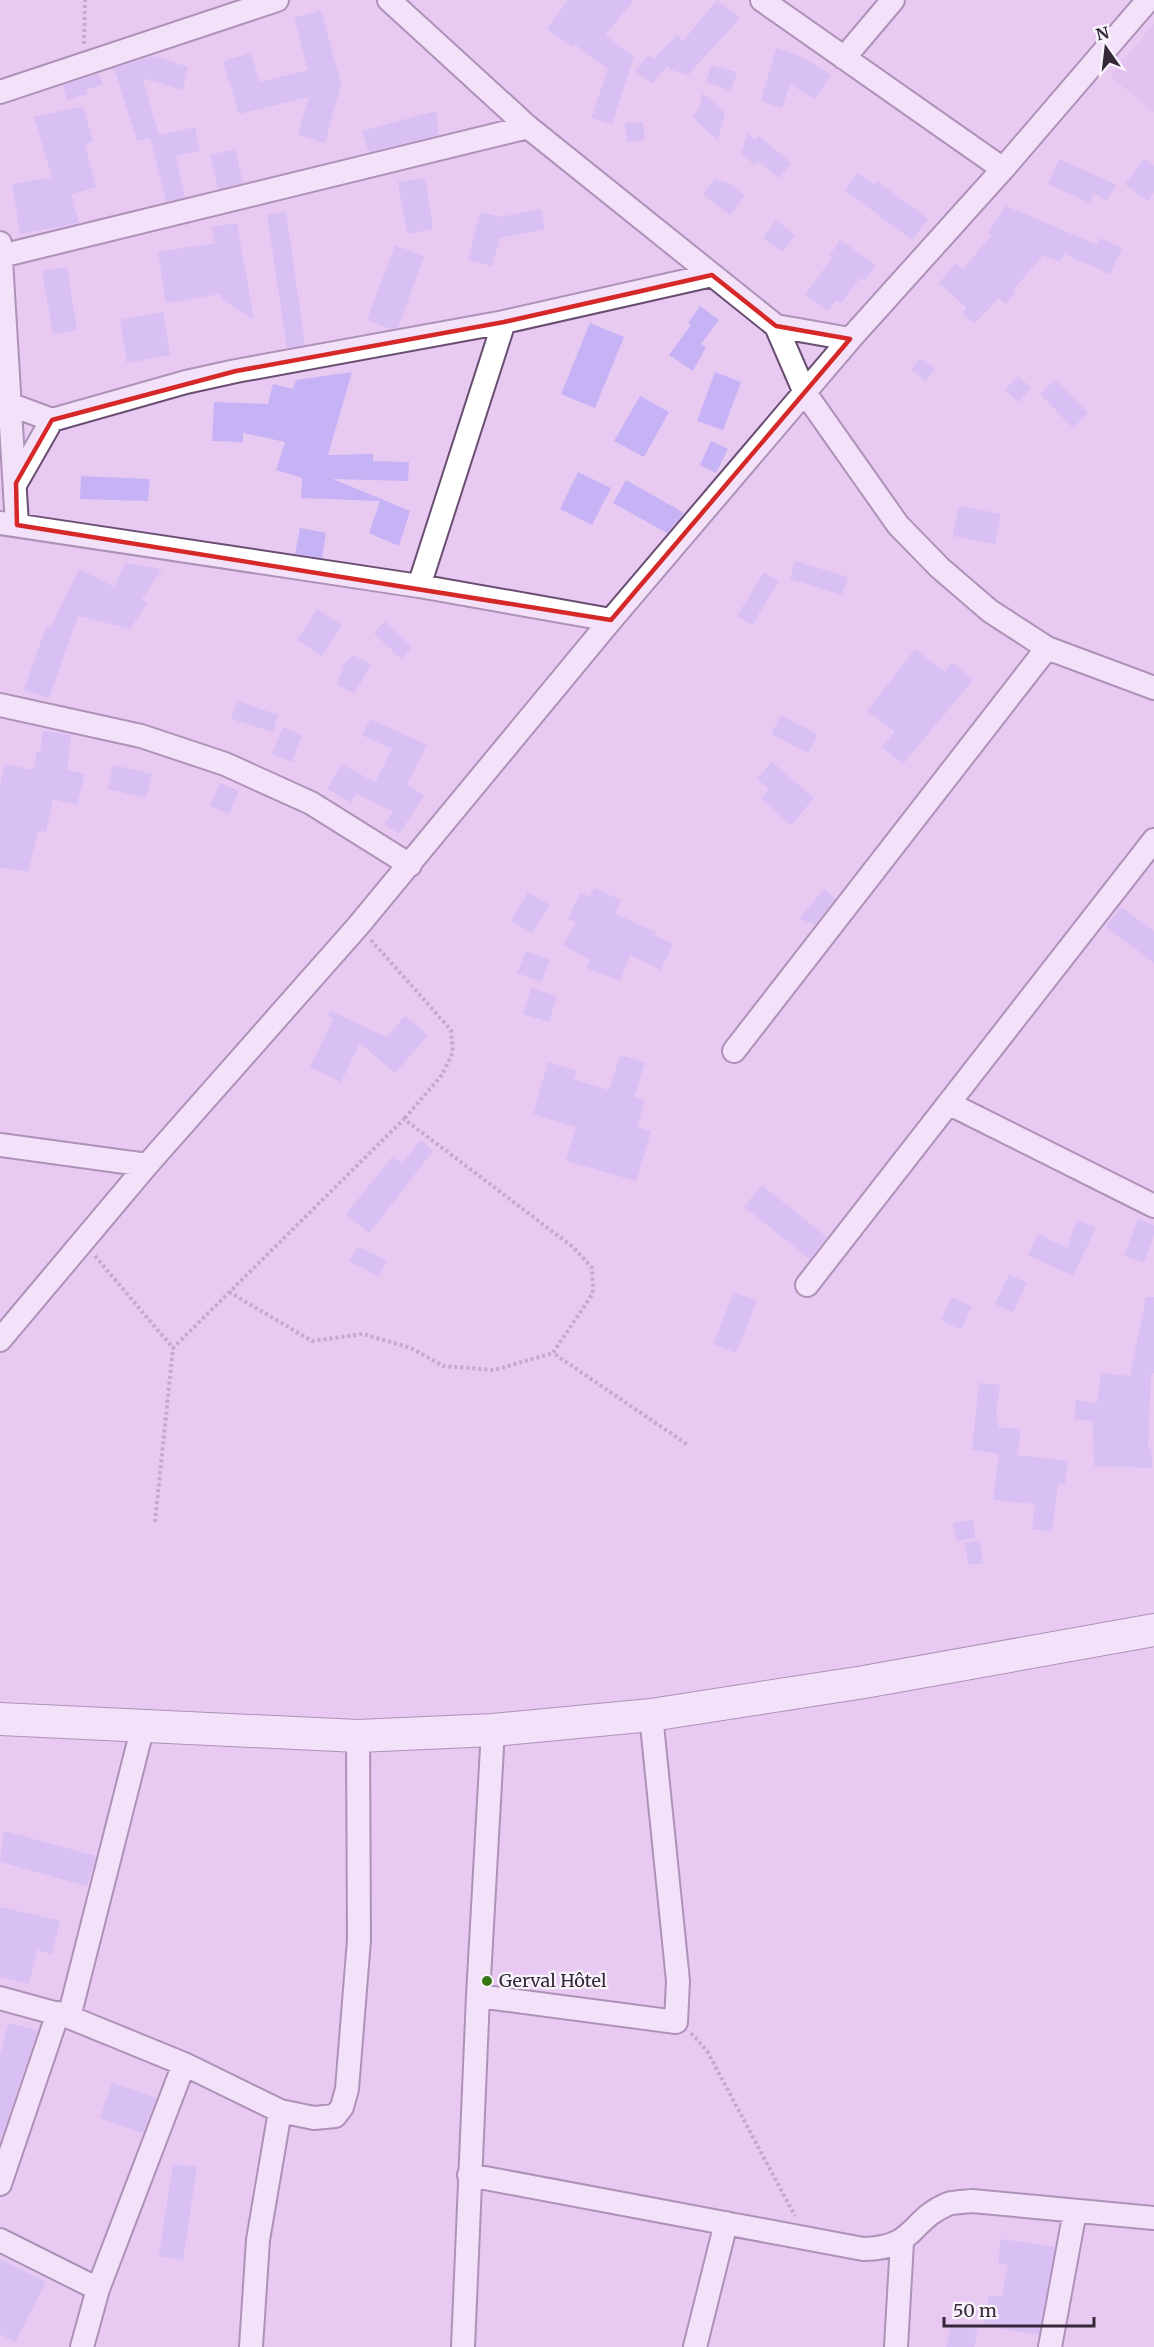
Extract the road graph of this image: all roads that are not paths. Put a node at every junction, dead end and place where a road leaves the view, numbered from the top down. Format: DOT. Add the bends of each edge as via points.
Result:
graph roads {
  1 [pos="277,0"];
  2 [pos="389,0"];
  3 [pos="762,0"];
  4 [pos="893,0"];
  5 [pos="1148,0"];
  6 [pos="844,58"];
  7 [pos="0,92"];
  8 [pos="528,127"];
  9 [pos="1004,169"];
  10 [pos="0,243"];
  11 [pos="1,256"];
  12 [pos="712,275"];
  13 [pos="504,322"];
  14 [pos="776,326"];
  15 [pos="850,339"];
  16 [pos="805,393"];
  17 [pos="9,404"];
  18 [pos="52,420"];
  19 [pos="16,483"];
  20 [pos="8,524"];
  21 [pos="419,586"];
  22 [pos="611,620"];
  23 [pos="1047,648"];
  24 [pos="1154,688"];
  25 [pos="0,705"];
  26 [pos="1154,840"];
  27 [pos="410,865"];
  28 [pos="734,1051"];
  29 [pos="950,1104"];
  30 [pos="0,1145"];
  31 [pos="147,1165"];
  32 [pos="1154,1206"];
  33 [pos="807,1285"];
  34 [pos="0,1340"];
  35 [pos="1154,1630"];
  36 [pos="651,1715"];
  37 [pos="0,1719"];
  38 [pos="143,1726"];
  39 [pos="493,1730"];
  40 [pos="358,1736"];
  41 [pos="477,1996"];
  42 [pos="0,1998"];
  43 [pos="64,2015"];
  44 [pos="184,2064"];
  45 [pos="280,2111"];
  46 [pos="469,2175"];
  47 [pos="0,2184"];
  48 [pos="1075,2211"];
  49 [pos="1154,2218"];
  50 [pos="726,2223"];
  51 [pos="0,2240"];
  52 [pos="902,2242"];
  53 [pos="98,2289"];
  54 [pos="82,2347"];
  55 [pos="251,2347"];
  56 [pos="463,2347"];
  57 [pos="695,2347"];
  58 [pos="897,2347"];
  59 [pos="1050,2347"];
  1 -- 7 [label="street"];
  2 -- 8 [label="street"];
  3 -- 6 [label="street"];
  4 -- 6 [label="street"];
  5 -- 9 [label="street"];
  6 -- 9 [label="street"];
  8 -- 11 [label="street"];
  8 -- 12 [label="street"];
  9 -- 15 [label="street"];
  10 -- 11 [label="street"];
  11 -- 17 [label="street"];
  12 -- 13 [label="street"];
  12 -- 14 [label="street"];
  13 -- 18 [label="street" via="236,371"];
  13 -- 21 [label="street"];
  14 -- 15 [label="street"];
  14 -- 16 [label="street"];
  15 -- 16 [label="street"];
  16 -- 22 [label="street"];
  16 -- 23 [label="street" via="898,525 939,568 990,611"];
  17 -- 18 [label="street"];
  17 -- 19 [label="street"];
  18 -- 19 [label="street"];
  19 -- 20 [label="street"];
  20 -- 21 [label="street"];
  21 -- 22 [label="street"];
  22 -- 27 [label="street"];
  23 -- 24 [label="street"];
  23 -- 28 [label="street"];
  25 -- 27 [label="street" via="141,736 225,764 311,803"];
  26 -- 29 [label="street"];
  27 -- 31 [label="street"];
  29 -- 32 [label="street"];
  29 -- 33 [label="street"];
  30 -- 31 [label="street"];
  31 -- 34 [label="street"];
  35 -- 36 [label="street"];
  36 -- 39 [label="street"];
  36 -- 41 [label="street" via="678,1982 676,2022"];
  37 -- 38 [label="street"];
  38 -- 40 [label="street"];
  38 -- 43 [label="street"];
  39 -- 40 [label="street"];
  39 -- 41 [label="street"];
  40 -- 45 [label="street" via="359,1940 347,2089 335,2116 314,2118"];
  41 -- 46 [label="street"];
  42 -- 43 [label="street"];
  43 -- 44 [label="street"];
  43 -- 47 [label="street"];
  44 -- 45 [label="street"];
  44 -- 53 [label="street"];
  45 -- 55 [label="street" via="258,2240"];
  46 -- 50 [label="street"];
  46 -- 56 [label="street"];
  48 -- 49 [label="street"];
  48 -- 52 [label="street" via="972,2201 949,2204"];
  48 -- 59 [label="street"];
  50 -- 52 [label="street" via="863,2249"];
  50 -- 57 [label="street"];
  51 -- 53 [label="street"];
  52 -- 58 [label="street"];
  53 -- 54 [label="street"];
}
